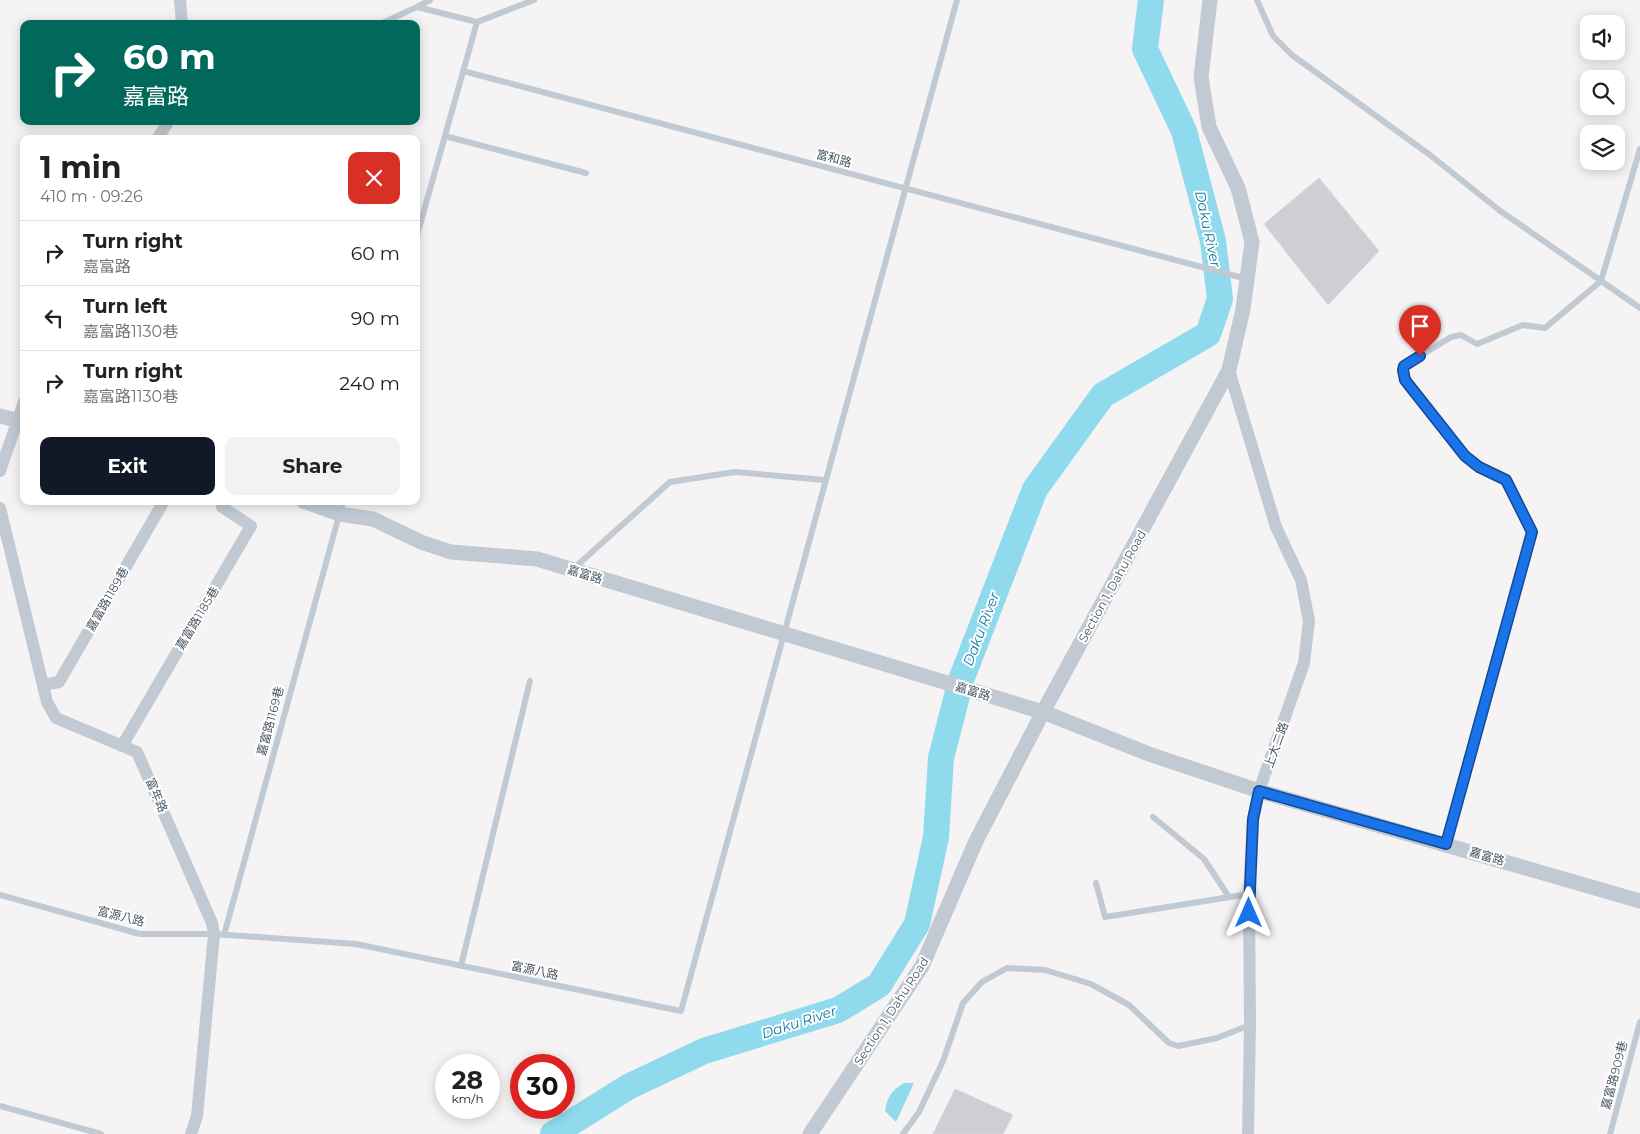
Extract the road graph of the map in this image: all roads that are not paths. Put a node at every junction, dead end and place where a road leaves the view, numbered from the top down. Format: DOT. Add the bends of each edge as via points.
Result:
graph roads {
  1 [pos="180,0"];
  2 [pos="430,0"];
  3 [pos="534,0"];
  4 [pos="957,0"];
  5 [pos="1210,0"];
  6 [pos="1257,0"];
  7 [pos="417,7"];
  8 [pos="182,20"];
  9 [pos="389,20"];
  10 [pos="477,22"];
  11 [pos="463,70"];
  12 [pos="445,136"];
  13 [pos="1640,149"];
  14 [pos="586,173"];
  15 [pos="905,189"];
  16 [pos="420,225"];
  17 [pos="1241,278"];
  18 [pos="1601,281"];
  19 [pos="1640,308"];
  20 [pos="1229,370"];
  21 [pos="0,416"];
  22 [pos="20,421"];
  23 [pos="0,471"];
  24 [pos="825,480"];
  25 [pos="162,505"];
  26 [pos="223,505"];
  27 [pos="324,505"];
  28 [pos="0,508"];
  29 [pos="341,508"];
  30 [pos="572,570"];
  31 [pos="783,634"];
  32 [pos="530,681"];
  33 [pos="43,685"];
  34 [pos="1043,712"];
  35 [pos="122,746"];
  36 [pos="1259,791"];
  37 [pos="1153,817"];
  38 [pos="1446,844"];
  39 [pos="1096,883"];
  40 [pos="1249,894"];
  41 [pos="0,895"];
  42 [pos="1229,897"];
  43 [pos="1640,901"];
  44 [pos="219,935"];
  45 [pos="461,966"];
  46 [pos="1640,1022"];
  47 [pos="1250,1026"];
  48 [pos="0,1106"];
  49 [pos="101,1134"];
  50 [pos="191,1134"];
  51 [pos="810,1134"];
  52 [pos="903,1134"];
  53 [pos="1248,1134"];
  54 [pos="1610,1134"];
  1 -- 8 [label="street"];
  2 -- 7 [label="lane"];
  3 -- 10 [label="lane"];
  4 -- 15 [label="lane"];
  5 -- 17 [label="street, Section 1, Dahu Road" via="1201,77 1209,127 1238,188 1252,242"];
  6 -- 18 [label="lane" via="1273,36 1292,55 1430,155 1499,210"];
  7 -- 9 [label="lane"];
  7 -- 10 [label="lane"];
  10 -- 11 [label="lane"];
  11 -- 12 [label="lane"];
  11 -- 15 [label="lane, 富和路"];
  12 -- 14 [label="lane"];
  12 -- 16 [label="lane"];
  13 -- 18 [label="lane"];
  15 -- 17 [label="lane, 富和路"];
  15 -- 24 [label="lane"];
  17 -- 20 [label="street, Section 1, Dahu Road" via="1243,309"];
  18 -- 19 [label="lane"];
  18 -- 38 [label="lane" via="1545,328 1523,325 1477,344 1461,335 1451,337 1404,366 1405,380 1465,456 1506,480 1532,532"];
  20 -- 34 [label="street, Section 1, Dahu Road"];
  20 -- 36 [label="street, 上大二路" via="1276,527 1301,580 1309,621 1304,663"];
  21 -- 22 [label="street"];
  22 -- 23 [label="street"];
  24 -- 30 [label="lane" via="735,472 670,482"];
  24 -- 31 [label="lane"];
  25 -- 33 [label="street, 嘉富路1189巷" via="59,682"];
  26 -- 35 [label="street, 嘉富路1185巷" via="251,526"];
  27 -- 29 [label="street, 嘉富路"];
  28 -- 33 [label="street, 富年路"];
  29 -- 30 [label="street, 嘉富路" via="451,552 537,559"];
  29 -- 44 [label="lane, 嘉富路1169巷"];
  30 -- 31 [label="street, 嘉富路"];
  31 -- 34 [label="street, 嘉富路"];
  31 -- 45 [label="lane, 富源八路" via="681,1011"];
  32 -- 45 [label="lane"];
  33 -- 35 [label="street, 富年路" via="47,702 56,718"];
  34 -- 36 [label="street, 嘉富路" via="1149,754"];
  34 -- 51 [label="street, Section 1, Dahu Road" via="976,841 922,966"];
  35 -- 44 [label="street, 富年路" via="137,752"];
  36 -- 38 [label="street, 嘉富路"];
  36 -- 40 [label="street, 上大二路" via="1253,819"];
  37 -- 42 [label="lane" via="1204,859"];
  38 -- 43 [label="street, 嘉富路"];
  39 -- 42 [label="lane" via="1105,917"];
  40 -- 42 [label="lane"];
  40 -- 47 [label="street, 上大二路"];
  41 -- 44 [label="lane, 富源八路" via="140,934"];
  44 -- 45 [label="lane, 富源八路" via="356,944"];
  44 -- 50 [label="street, 富年路" via="197,1116"];
  46 -- 54 [label="lane, 嘉富路909巷"];
  47 -- 52 [label="lane" via="1217,1038 1178,1046 1169,1044 1128,1005 1090,984 1045,970 1007,968 982,982 963,1003 943,1061 919,1112"];
  47 -- 53 [label="street, 上大二路"];
  48 -- 49 [label="lane"];
}
